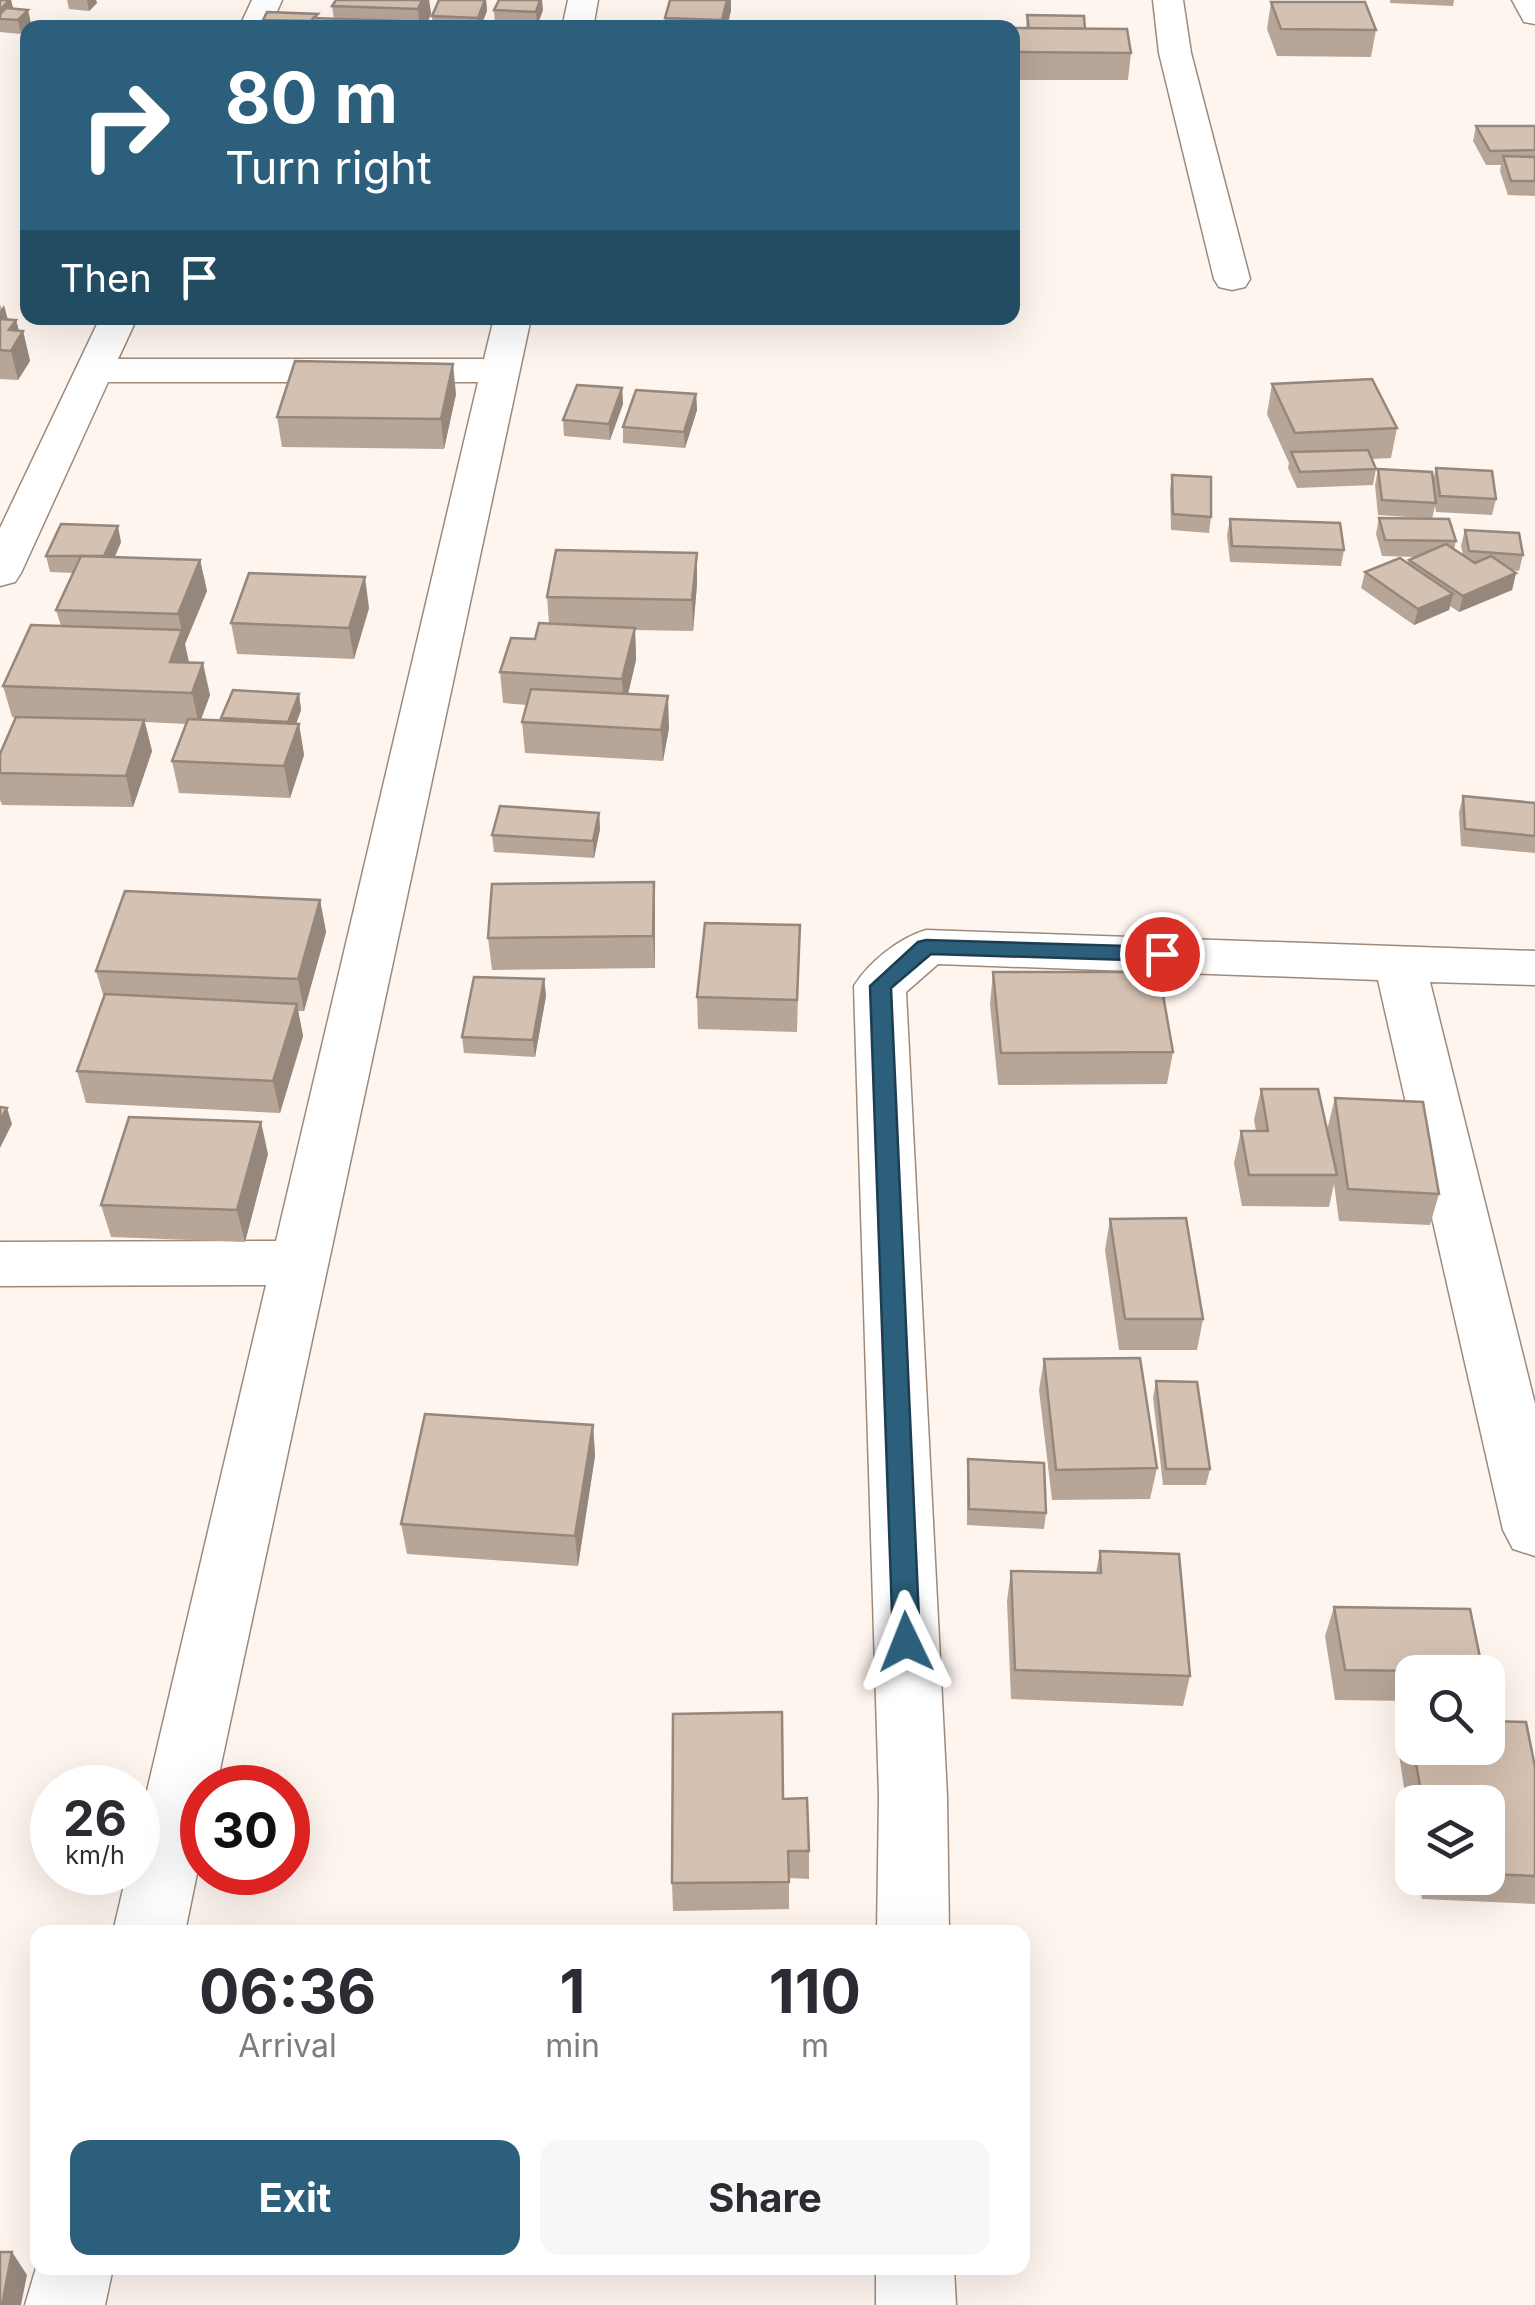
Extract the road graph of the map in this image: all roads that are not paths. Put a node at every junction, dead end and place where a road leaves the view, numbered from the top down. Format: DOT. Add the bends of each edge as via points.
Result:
graph roads {
  1 [pos="1168,0"];
  2 [pos="1528,0"];
  3 [pos="1535,15"];
  4 [pos="1232,280"];
  5 [pos="115,325"];
  6 [pos="510,325"];
  7 [pos="94,370"];
  8 [pos="500,371"];
  9 [pos="0,572"];
  10 [pos="1399,961"];
  11 [pos="1535,968"];
  12 [pos="0,1264"];
  13 [pos="299,1264"];
  14 [pos="1535,1530"];
  15 [pos="151,1925"];
  16 [pos="914,1925"];
  17 [pos="72,2275"];
  18 [pos="915,2275"];
  19 [pos="65,2305"];
  20 [pos="916,2305"];
  1 -- 4 [label="street"];
  2 -- 3 [label="street"];
  5 -- 7 [label="street"];
  6 -- 8 [label="street"];
  7 -- 8 [label="street"];
  7 -- 9 [label="street"];
  8 -- 13 [label="street"];
  10 -- 11 [label="street"];
  10 -- 14 [label="street"];
  10 -- 16 [label="street" via="926,947 880,986"];
  12 -- 13 [label="street"];
  13 -- 15 [label="street"];
  17 -- 19 [label="street"];
  18 -- 20 [label="street"];
}
